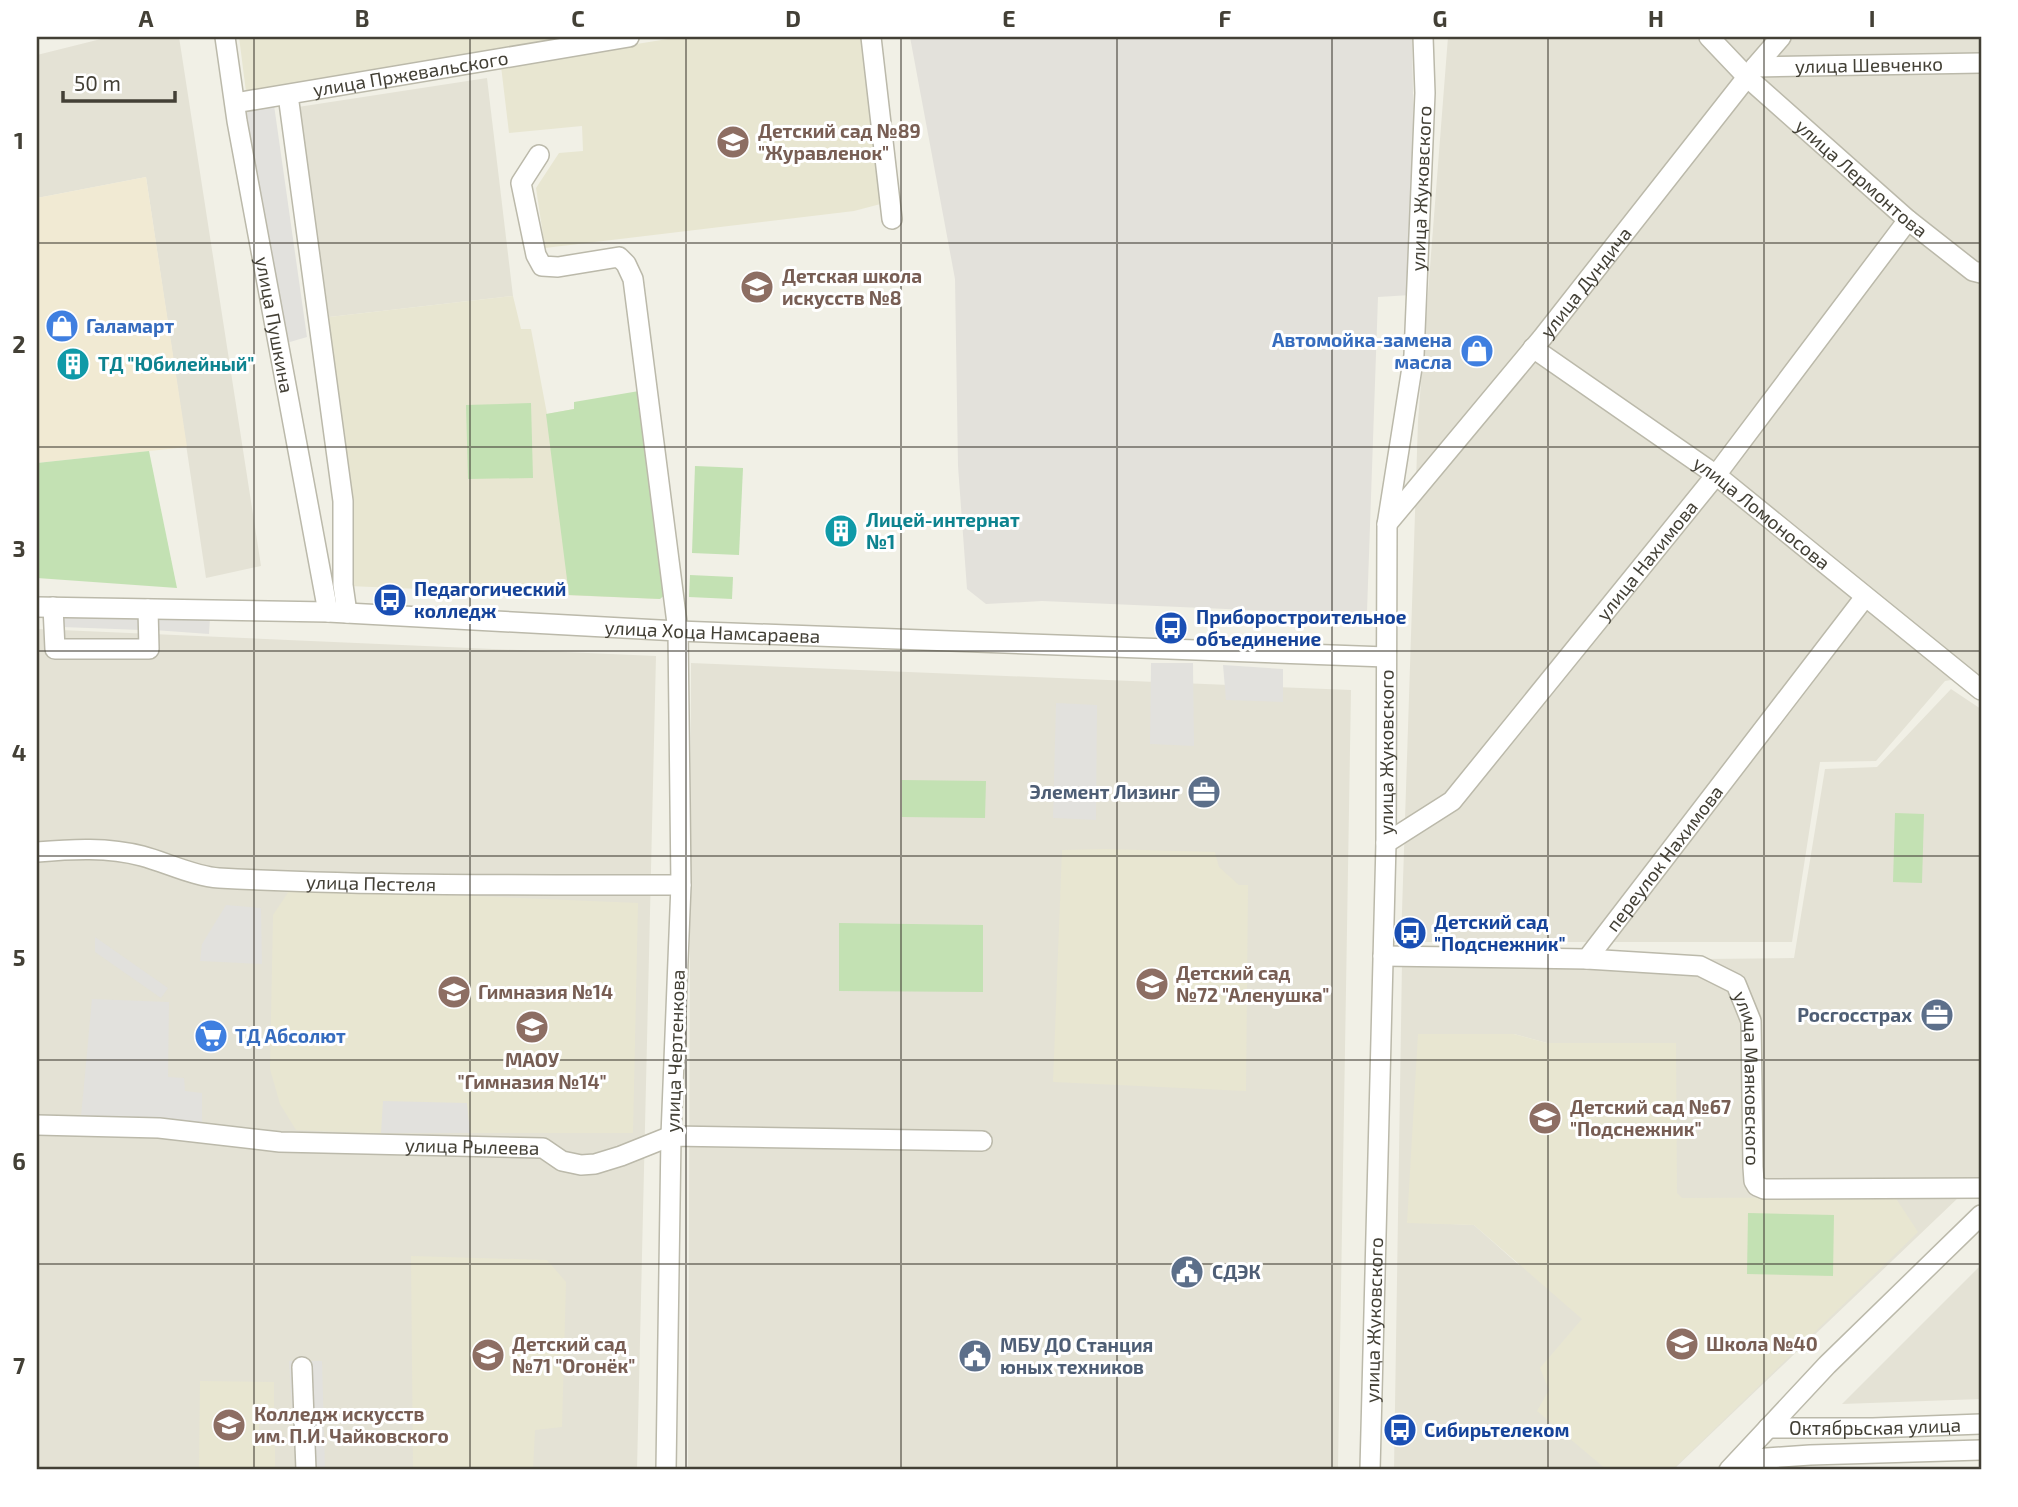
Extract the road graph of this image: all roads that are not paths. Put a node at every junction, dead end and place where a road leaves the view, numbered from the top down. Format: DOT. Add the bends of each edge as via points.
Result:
graph roads {
  1 [pos="225,37"];
  2 [pos="629,37"];
  3 [pos="871,37"];
  4 [pos="1423,37"];
  5 [pos="1709,37"];
  6 [pos="1781,37"];
  7 [pos="1981,63"];
  8 [pos="1751,73"];
  9 [pos="288,94"];
  10 [pos="236,112"];
  11 [pos="539,155"];
  12 [pos="892,219"];
  13 [pos="1908,220"];
  14 [pos="1981,273"];
  15 [pos="1533,348"];
  16 [pos="1716,475"];
  17 [pos="1387,525"];
  18 [pos="1865,597"];
  19 [pos="45,607"];
  20 [pos="148,609"];
  21 [pos="337,613"];
  22 [pos="678,631"];
  23 [pos="1386,657"];
  24 [pos="1981,690"];
  25 [pos="1386,843"];
  26 [pos="37,852"];
  27 [pos="681,885"];
  28 [pos="1383,956"];
  29 [pos="1587,959"];
  30 [pos="37,1125"];
  31 [pos="671,1136"];
  32 [pos="982,1140"];
  33 [pos="1981,1188"];
  34 [pos="1981,1215"];
  35 [pos="302,1367"];
  36 [pos="1981,1424"];
  37 [pos="1768,1428"];
  38 [pos="1873,1428"];
  39 [pos="1981,1450"];
  40 [pos="1873,1453"];
  41 [pos="1734,1465"];
  42 [pos="306,1470"];
  43 [pos="666,1470"];
  44 [pos="1370,1470"];
  1 -- 10 [label="street, улица Пушкина"];
  2 -- 9 [label="street, улица Пржевальского"];
  3 -- 12 [label="street"];
  4 -- 17 [label="street, улица Жуковского" via="1425,93 1414,355"];
  5 -- 8 [label="street, улица Лермонтова"];
  6 -- 8 [label="street, улица Дундича"];
  7 -- 8 [label="street, улица Шевченко"];
  8 -- 13 [label="street, улица Лермонтова"];
  8 -- 15 [label="street, улица Дундича"];
  9 -- 10 [label="street, улица Пржевальского"];
  9 -- 21 [label="street, улица Пушкина" via="343,501 343,585"];
  10 -- 21 [label="street, улица Пушкина"];
  11 -- 22 [label="street, улица Чертенкова" via="522,183 542,266 619,257 633,279"];
  13 -- 14 [label="street, улица Лермонтова"];
  13 -- 16 [label="street, улица Нахимова"];
  15 -- 16 [label="street, улица Ломоносова"];
  15 -- 17 [label="street, улица Дундича"];
  16 -- 18 [label="street, улица Ломоносова"];
  16 -- 25 [label="street, улица Нахимова" via="1452,802"];
  17 -- 23 [label="street, улица Жуковского"];
  18 -- 24 [label="street, улица Ломоносова"];
  18 -- 29 [label="street, переулок Нахимова"];
  19 -- 20 [label="street, улица Хоца Намсараева"];
  19 -- 20 [label="street" via="55,649 149,649"];
  20 -- 21 [label="street, улица Хоца Намсараева"];
  21 -- 22 [label="street, улица Хоца Намсараева"];
  22 -- 23 [label="street, улица Хоца Намсараева"];
  22 -- 27 [label="street, улица Чертенкова"];
  23 -- 25 [label="street, улица Жуковского"];
  25 -- 28 [label="street, улица Жуковского"];
  26 -- 27 [label="street, улица Пестеля" via="103,850 214,878"];
  27 -- 31 [label="street, улица Чертенкова"];
  28 -- 29 [label="street"];
  28 -- 44 [label="street, улица Жуковского"];
  29 -- 33 [label="street, улица Маяковского" via="1700,966 1736,984 1751,1021 1757,1186"];
  30 -- 31 [label="street, улица Рылеева" via="159,1128 280,1142 543,1149 562,1161 581,1165 621,1156"];
  31 -- 32 [label="street, улица Рылеева"];
  31 -- 43 [label="street, улица Чертенкова"];
  34 -- 37 [label="street"];
  35 -- 42 [label="street"];
  36 -- 38 [label="street, Октябрьская улица"];
  37 -- 38 [label="street, Октябрьская улица"];
  37 -- 41 [label="street"];
  38 -- 40 [label="street"];
  39 -- 40 [label="street, Октябрьская улица"];
  40 -- 41 [label="street, Октябрьская улица"];
}
